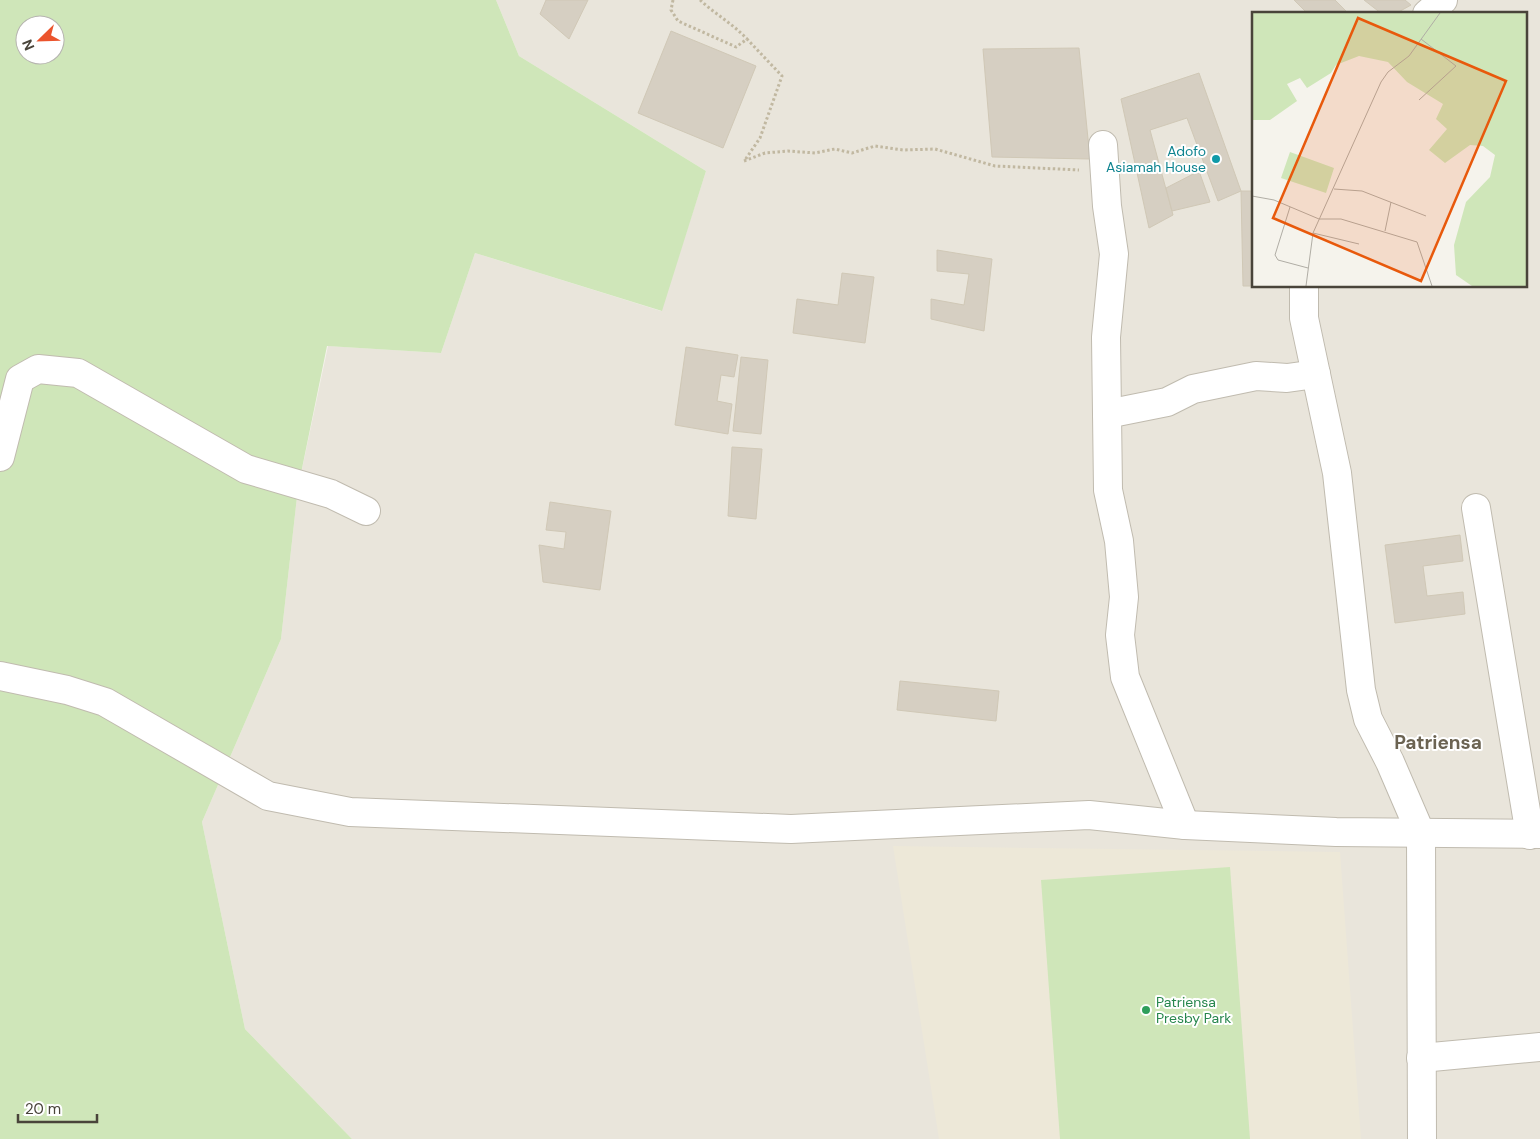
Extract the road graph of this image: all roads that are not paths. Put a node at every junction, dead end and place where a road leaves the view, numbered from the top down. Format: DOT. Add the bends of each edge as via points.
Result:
graph roads {
  1 [pos="1443,0"];
  2 [pos="1429,12"];
  3 [pos="1104,144"];
  4 [pos="1304,288"];
  5 [pos="1316,374"];
  6 [pos="1107,414"];
  7 [pos="0,457"];
  8 [pos="1476,508"];
  9 [pos="366,511"];
  10 [pos="0,676"];
  11 [pos="1185,825"];
  12 [pos="1420,834"];
  13 [pos="1535,834"];
  14 [pos="1540,1047"];
  15 [pos="1421,1058"];
  16 [pos="1422,1139"];
  1 -- 2 [label="street"];
  3 -- 6 [label="street" via="1107,206 1114,254 1106,337"];
  4 -- 5 [label="street" via="1304,318"];
  5 -- 6 [label="street" via="1287,378 1256,376 1193,389 1167,402"];
  5 -- 12 [label="street" via="1338,473 1361,690 1368,719"];
  6 -- 11 [label="street" via="1108,490 1120,551 1124,597 1120,635 1125,677"];
  7 -- 9 [label="street" via="20,379 38,369 78,373 246,469 331,494"];
  8 -- 13 [label="street"];
  10 -- 11 [label="street" via="67,690 105,702 268,796 350,812 791,830 1089,815"];
  11 -- 12 [label="street"];
  12 -- 13 [label="street"];
  12 -- 15 [label="street"];
  14 -- 15 [label="street"];
  15 -- 16 [label="street"];
}
